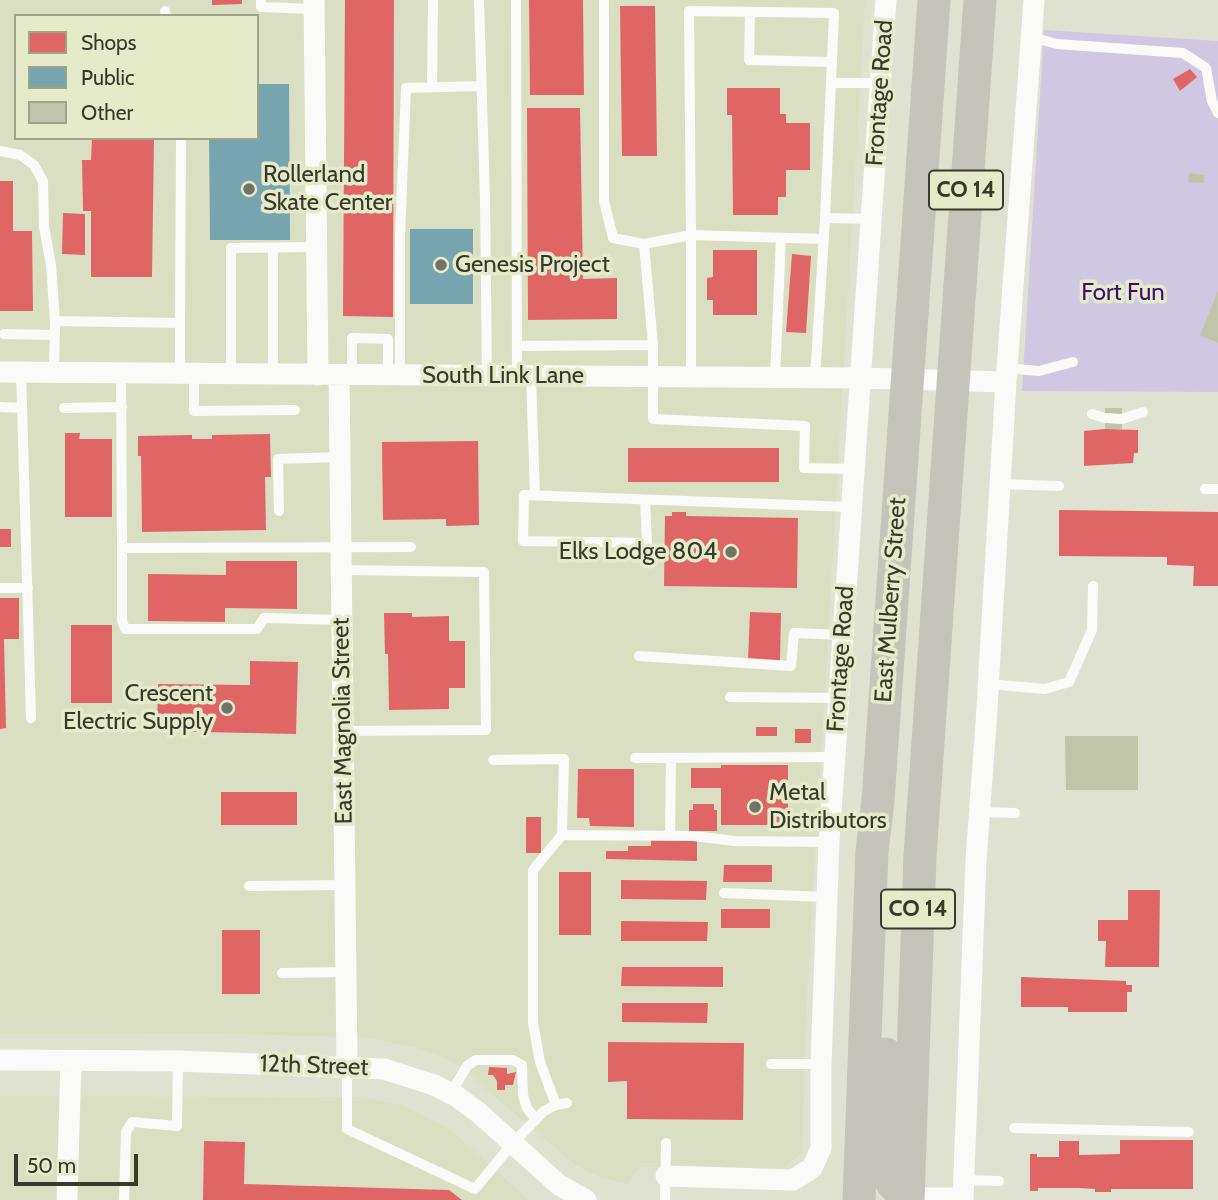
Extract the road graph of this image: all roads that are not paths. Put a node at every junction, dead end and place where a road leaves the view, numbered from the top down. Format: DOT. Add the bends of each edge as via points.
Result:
graph roads {
  1 [pos="261,0"];
  2 [pos="433,0"];
  3 [pos="479,0"];
  4 [pos="516,0"];
  5 [pos="604,0"];
  6 [pos="887,0"];
  7 [pos="934,0"];
  8 [pos="980,0"];
  9 [pos="1034,0"];
  10 [pos="314,4"];
  11 [pos="750,12"];
  12 [pos="1031,37"];
  13 [pos="832,62"];
  14 [pos="831,83"];
  15 [pos="881,83"];
  16 [pos="432,86"];
  17 [pos="481,86"];
  18 [pos="1218,113"];
  19 [pos="181,140"];
  20 [pos="0,151"];
  21 [pos="825,218"];
  22 [pos="871,219"];
  23 [pos="691,235"];
  24 [pos="781,238"];
  25 [pos="824,239"];
  26 [pos="644,244"];
  27 [pos="317,247"];
  28 [pos="273,248"];
  29 [pos="55,321"];
  30 [pos="180,323"];
  31 [pos="4,334"];
  32 [pos="55,335"];
  33 [pos="388,339"];
  34 [pos="400,339"];
  35 [pos="653,345"];
  36 [pos="518,346"];
  37 [pos="1073,362"];
  38 [pos="11,372"];
  39 [pos="54,372"];
  40 [pos="121,373"];
  41 [pos="187,374"];
  42 [pos="231,374"];
  43 [pos="273,375"];
  44 [pos="487,375"];
  45 [pos="1006,375"];
  46 [pos="336,376"];
  47 [pos="394,376"];
  48 [pos="524,376"];
  49 [pos="653,377"];
  50 [pos="691,377"];
  51 [pos="775,377"];
  52 [pos="815,378"];
  53 [pos="860,378"];
  54 [pos="906,379"];
  55 [pos="953,381"];
  56 [pos="0,407"];
  57 [pos="122,407"];
  58 [pos="22,408"];
  59 [pos="64,408"];
  60 [pos="295,410"];
  61 [pos="1143,412"];
  62 [pos="1093,414"];
  63 [pos="340,457"];
  64 [pos="853,469"];
  65 [pos="1000,485"];
  66 [pos="1059,486"];
  67 [pos="1205,489"];
  68 [pos="1218,489"];
  69 [pos="535,495"];
  70 [pos="645,500"];
  71 [pos="850,508"];
  72 [pos="279,511"];
  73 [pos="411,547"];
  74 [pos="122,548"];
  75 [pos="341,559"];
  76 [pos="1093,586"];
  77 [pos="0,588"];
  78 [pos="27,588"];
  79 [pos="342,620"];
  80 [pos="842,635"];
  81 [pos="639,656"];
  82 [pos="988,684"];
  83 [pos="730,697"];
  84 [pos="838,698"];
  85 [pos="31,718"];
  86 [pos="343,732"];
  87 [pos="834,757"];
  88 [pos="635,758"];
  89 [pos="671,758"];
  90 [pos="493,760"];
  91 [pos="878,800"];
  92 [pos="980,812"];
  93 [pos="1015,813"];
  94 [pos="562,835"];
  95 [pos="670,835"];
  96 [pos="829,842"];
  97 [pos="345,885"];
  98 [pos="248,886"];
  99 [pos="724,893"];
  100 [pos="827,897"];
  101 [pos="346,972"];
  102 [pos="282,973"];
  103 [pos="0,1060"];
  104 [pos="71,1061"];
  105 [pos="178,1061"];
  106 [pos="771,1064"];
  107 [pos="821,1064"];
  108 [pos="347,1066"];
  109 [pos="451,1093"];
  110 [pos="536,1120"];
  111 [pos="1014,1128"];
  112 [pos="1189,1132"];
  113 [pos="666,1143"];
  114 [pos="512,1144"];
  115 [pos="666,1175"];
  116 [pos="999,1181"];
  117 [pos="963,1193"];
  118 [pos="908,1199"];
  119 [pos="67,1200"];
  120 [pos="124,1200"];
  121 [pos="586,1200"];
  122 [pos="665,1200"];
  123 [pos="859,1200"];
  1 -- 10 [label="lane" via="261,7"];
  2 -- 16 [label="lane"];
  3 -- 17 [label="lane"];
  4 -- 36 [label="lane"];
  5 -- 26 [label="lane" via="604,201 613,238"];
  6 -- 15 [label="street, Frontage Road"];
  7 -- 54 [label="highway, East Mulberry Street / CO 14"];
  8 -- 55 [label="highway, East Mulberry Street / CO 14"];
  9 -- 12 [label="street"];
  10 -- 27 [label="street, East Magnolia Street"];
  11 -- 13 [label="lane" via="749,60"];
  11 -- 13 [label="lane" via="834,13"];
  11 -- 23 [label="lane" via="690,12"];
  12 -- 18 [label="lane" via="1057,44 1183,53 1206,68"];
  12 -- 45 [label="street"];
  13 -- 14 [label="lane"];
  14 -- 15 [label="lane"];
  14 -- 21 [label="lane"];
  15 -- 22 [label="street, Frontage Road"];
  16 -- 17 [label="lane"];
  16 -- 34 [label="lane" via="407,88"];
  17 -- 44 [label="lane"];
  19 -- 30 [label="lane"];
  20 -- 29 [label="lane" via="20,155 34,165 43,181"];
  21 -- 22 [label="lane"];
  21 -- 25 [label="lane"];
  22 -- 53 [label="street, Frontage Road"];
  23 -- 24 [label="lane"];
  23 -- 26 [label="lane"];
  23 -- 50 [label="lane"];
  24 -- 25 [label="lane"];
  24 -- 51 [label="lane"];
  25 -- 52 [label="lane"];
  26 -- 35 [label="lane"];
  27 -- 28 [label="lane"];
  27 -- 46 [label="street, East Magnolia Street"];
  28 -- 42 [label="lane" via="231,248"];
  28 -- 43 [label="lane"];
  29 -- 30 [label="lane"];
  29 -- 32 [label="lane"];
  30 -- 41 [label="lane"];
  31 -- 32 [label="lane"];
  32 -- 39 [label="lane"];
  33 -- 34 [label="lane"];
  33 -- 46 [label="lane" via="352,338"];
  33 -- 47 [label="lane"];
  34 -- 47 [label="lane"];
  35 -- 36 [label="lane"];
  35 -- 49 [label="lane"];
  36 -- 48 [label="lane"];
  37 -- 45 [label="lane"];
  38 -- 39 [label="street, South Link Lane"];
  38 -- 58 [label="lane"];
  39 -- 40 [label="street, South Link Lane"];
  40 -- 41 [label="street, South Link Lane"];
  40 -- 57 [label="lane"];
  41 -- 42 [label="street, South Link Lane"];
  41 -- 60 [label="lane" via="194,411"];
  42 -- 43 [label="street, South Link Lane"];
  43 -- 46 [label="street, South Link Lane"];
  44 -- 47 [label="street, South Link Lane"];
  44 -- 48 [label="street, South Link Lane"];
  45 -- 55 [label="street, South Link Lane"];
  45 -- 65 [label="street"];
  46 -- 47 [label="street, South Link Lane"];
  46 -- 63 [label="street, East Magnolia Street"];
  48 -- 49 [label="street, South Link Lane"];
  48 -- 69 [label="lane"];
  49 -- 50 [label="street, South Link Lane"];
  49 -- 64 [label="lane" via="653,419 805,426 804,468"];
  50 -- 51 [label="street, South Link Lane"];
  51 -- 52 [label="street, South Link Lane"];
  52 -- 53 [label="street, South Link Lane"];
  53 -- 54 [label="street, South Link Lane"];
  53 -- 64 [label="street, Frontage Road"];
  54 -- 55 [label="street, South Link Lane"];
  54 -- 91 [label="highway, East Mulberry Street / CO 14"];
  55 -- 118 [label="highway, East Mulberry Street / CO 14" via="920,856"];
  56 -- 58 [label="lane"];
  57 -- 59 [label="lane"];
  57 -- 74 [label="lane"];
  58 -- 78 [label="lane"];
  61 -- 62 [label="lane" via="1122,419"];
  63 -- 72 [label="lane" via="278,459"];
  63 -- 75 [label="street, East Magnolia Street"];
  64 -- 71 [label="street, Frontage Road"];
  65 -- 66 [label="lane"];
  65 -- 82 [label="street"];
  67 -- 68 [label="lane"];
  69 -- 70 [label="lane"];
  69 -- 70 [label="lane" via="524,495 523,541 647,543"];
  70 -- 71 [label="lane"];
  71 -- 80 [label="street, Frontage Road"];
  73 -- 75 [label="lane"];
  74 -- 75 [label="lane"];
  74 -- 79 [label="lane" via="125,629 257,629 264,618"];
  75 -- 79 [label="street, East Magnolia Street"];
  75 -- 86 [label="lane" via="485,572 486,730"];
  76 -- 82 [label="lane" via="1092,630 1069,682 1045,689"];
  77 -- 78 [label="lane"];
  78 -- 85 [label="lane"];
  79 -- 86 [label="street, East Magnolia Street"];
  80 -- 81 [label="lane" via="794,633 791,667"];
  80 -- 84 [label="street, Frontage Road"];
  82 -- 92 [label="street"];
  83 -- 84 [label="lane"];
  84 -- 87 [label="street, Frontage Road"];
  86 -- 97 [label="street, East Magnolia Street"];
  87 -- 89 [label="lane"];
  87 -- 96 [label="street, Frontage Road"];
  88 -- 89 [label="lane"];
  89 -- 95 [label="lane"];
  90 -- 94 [label="lane" via="564,759"];
  91 -- 118 [label="highway" via="887,1166 892,1183"];
  91 -- 123 [label="highway, East Mulberry Street / CO 14" via="872,851"];
  92 -- 93 [label="lane"];
  92 -- 117 [label="street"];
  94 -- 95 [label="lane"];
  94 -- 110 [label="lane" via="533,870 533,1023 540,1062 562,1104"];
  95 -- 96 [label="lane"];
  96 -- 100 [label="street, Frontage Road"];
  97 -- 98 [label="lane"];
  97 -- 101 [label="street, East Magnolia Street"];
  99 -- 100 [label="lane"];
  100 -- 107 [label="street, Frontage Road"];
  101 -- 102 [label="lane"];
  101 -- 108 [label="street, East Magnolia Street"];
  103 -- 104 [label="street, 12th Street"];
  104 -- 105 [label="street, 12th Street"];
  104 -- 119 [label="street"];
  105 -- 108 [label="street, 12th Street"];
  105 -- 120 [label="lane" via="177,1126 132,1122 126,1132"];
  106 -- 107 [label="lane"];
  107 -- 115 [label="street, Frontage Road" via="821,1148 812,1168 793,1180"];
  108 -- 109 [label="street, 12th Street" via="384,1069"];
  108 -- 114 [label="lane" via="347,1129 358,1135 475,1189"];
  109 -- 110 [label="lane" via="467,1066 476,1060 513,1060 522,1065 523,1095"];
  109 -- 114 [label="street, 12th Street"];
  110 -- 114 [label="lane"];
  111 -- 112 [label="lane"];
  113 -- 115 [label="lane"];
  114 -- 121 [label="street, 12th Street" via="559,1185"];
  115 -- 122 [label="lane"];
  116 -- 117 [label="lane"];
  117 -- 118 [label="street"];
}
